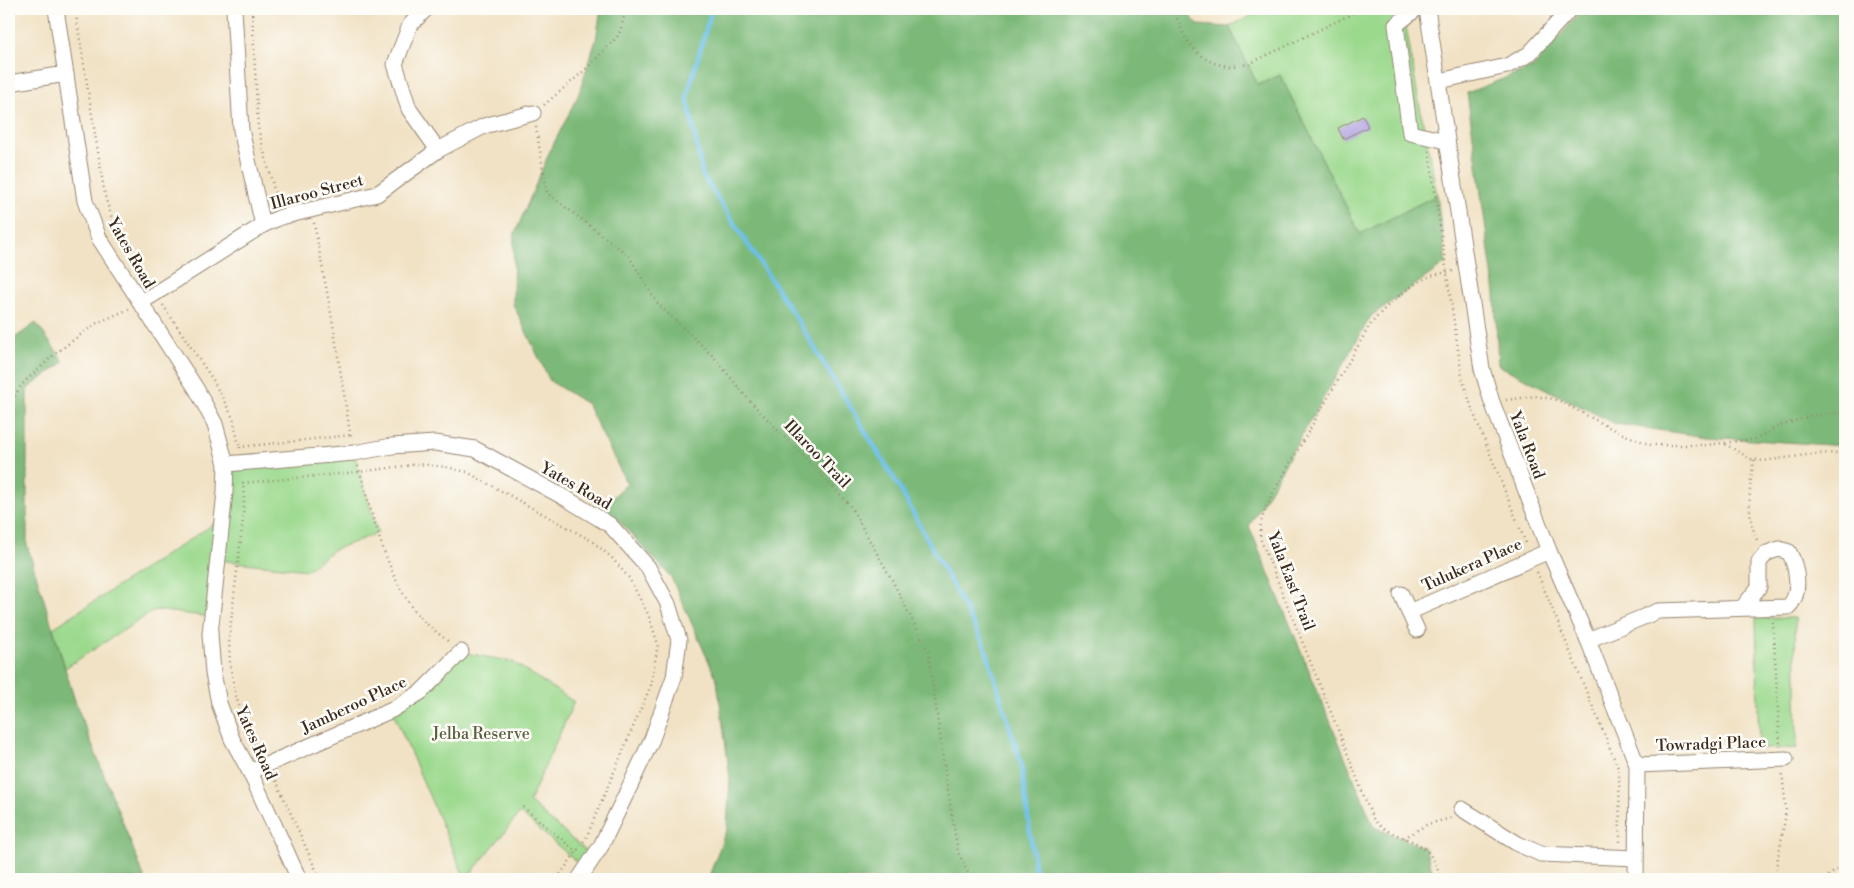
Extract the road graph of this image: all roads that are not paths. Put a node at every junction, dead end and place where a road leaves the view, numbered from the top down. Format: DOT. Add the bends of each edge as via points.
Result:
graph roads {
  1 [pos="56,9"];
  2 [pos="234,9"];
  3 [pos="426,9"];
  4 [pos="1416,9"];
  5 [pos="1426,9"];
  6 [pos="1570,9"];
  7 [pos="66,74"];
  8 [pos="1439,81"];
  9 [pos="9,83"];
  10 [pos="533,113"];
  11 [pos="1447,141"];
  12 [pos="438,150"];
  13 [pos="263,225"];
  14 [pos="140,304"];
  15 [pos="226,464"];
  16 [pos="1549,551"];
  17 [pos="1401,594"];
  18 [pos="1743,607"];
  19 [pos="1409,612"];
  20 [pos="1417,630"];
  21 [pos="1588,640"];
  22 [pos="461,652"];
  23 [pos="1783,759"];
  24 [pos="1637,765"];
  25 [pos="250,772"];
  26 [pos="1465,811"];
  27 [pos="1636,858"];
  28 [pos="299,879"];
  29 [pos="579,879"];
  30 [pos="1636,879"];
  1 -- 7 [label="street, Yates Road"];
  2 -- 13 [label="street" via="240,130"];
  3 -- 12 [label="street" via="410,25 395,64 409,109"];
  4 -- 11 [label="street" via="1396,25 1410,133"];
  5 -- 8 [label="street, Yala Road"];
  6 -- 8 [label="street" via="1529,54 1507,66"];
  7 -- 9 [label="street"];
  7 -- 14 [label="street, Yates Road" via="85,201 99,238"];
  8 -- 11 [label="street, Yala Road"];
  10 -- 12 [label="street, Illaroo Street" via="484,126"];
  11 -- 16 [label="street, Yala Road" via="1482,369"];
  12 -- 13 [label="street, Illaroo Street" via="377,194 280,217"];
  13 -- 14 [label="street, Illaroo Street"];
  14 -- 15 [label="street, Yates Road" via="197,390 215,424"];
  15 -- 25 [label="street, Yates Road" via="210,634 213,673 232,739"];
  15 -- 29 [label="street, Yates Road" via="435,442 475,449 610,525 648,567 668,604 680,640 674,677 652,739 601,846"];
  16 -- 19 [label="street, Tulukera Place"];
  16 -- 21 [label="street, Yala Road"];
  17 -- 19 [label="street"];
  18 -- 18 [label="street" via="1759,586 1759,562 1766,553 1788,552 1793,560 1796,585 1793,602 1788,607"];
  18 -- 21 [label="street" via="1658,611"];
  19 -- 20 [label="street"];
  21 -- 24 [label="street, Yala Road"];
  22 -- 25 [label="street, Jamberoo Place" via="421,692 392,710"];
  23 -- 24 [label="street, Towradgi Place"];
  24 -- 27 [label="street, Yala Road"];
  25 -- 28 [label="street, Yates Road"];
  26 -- 27 [label="street" via="1518,844 1541,854"];
  27 -- 30 [label="street, Yala Road"];
}
